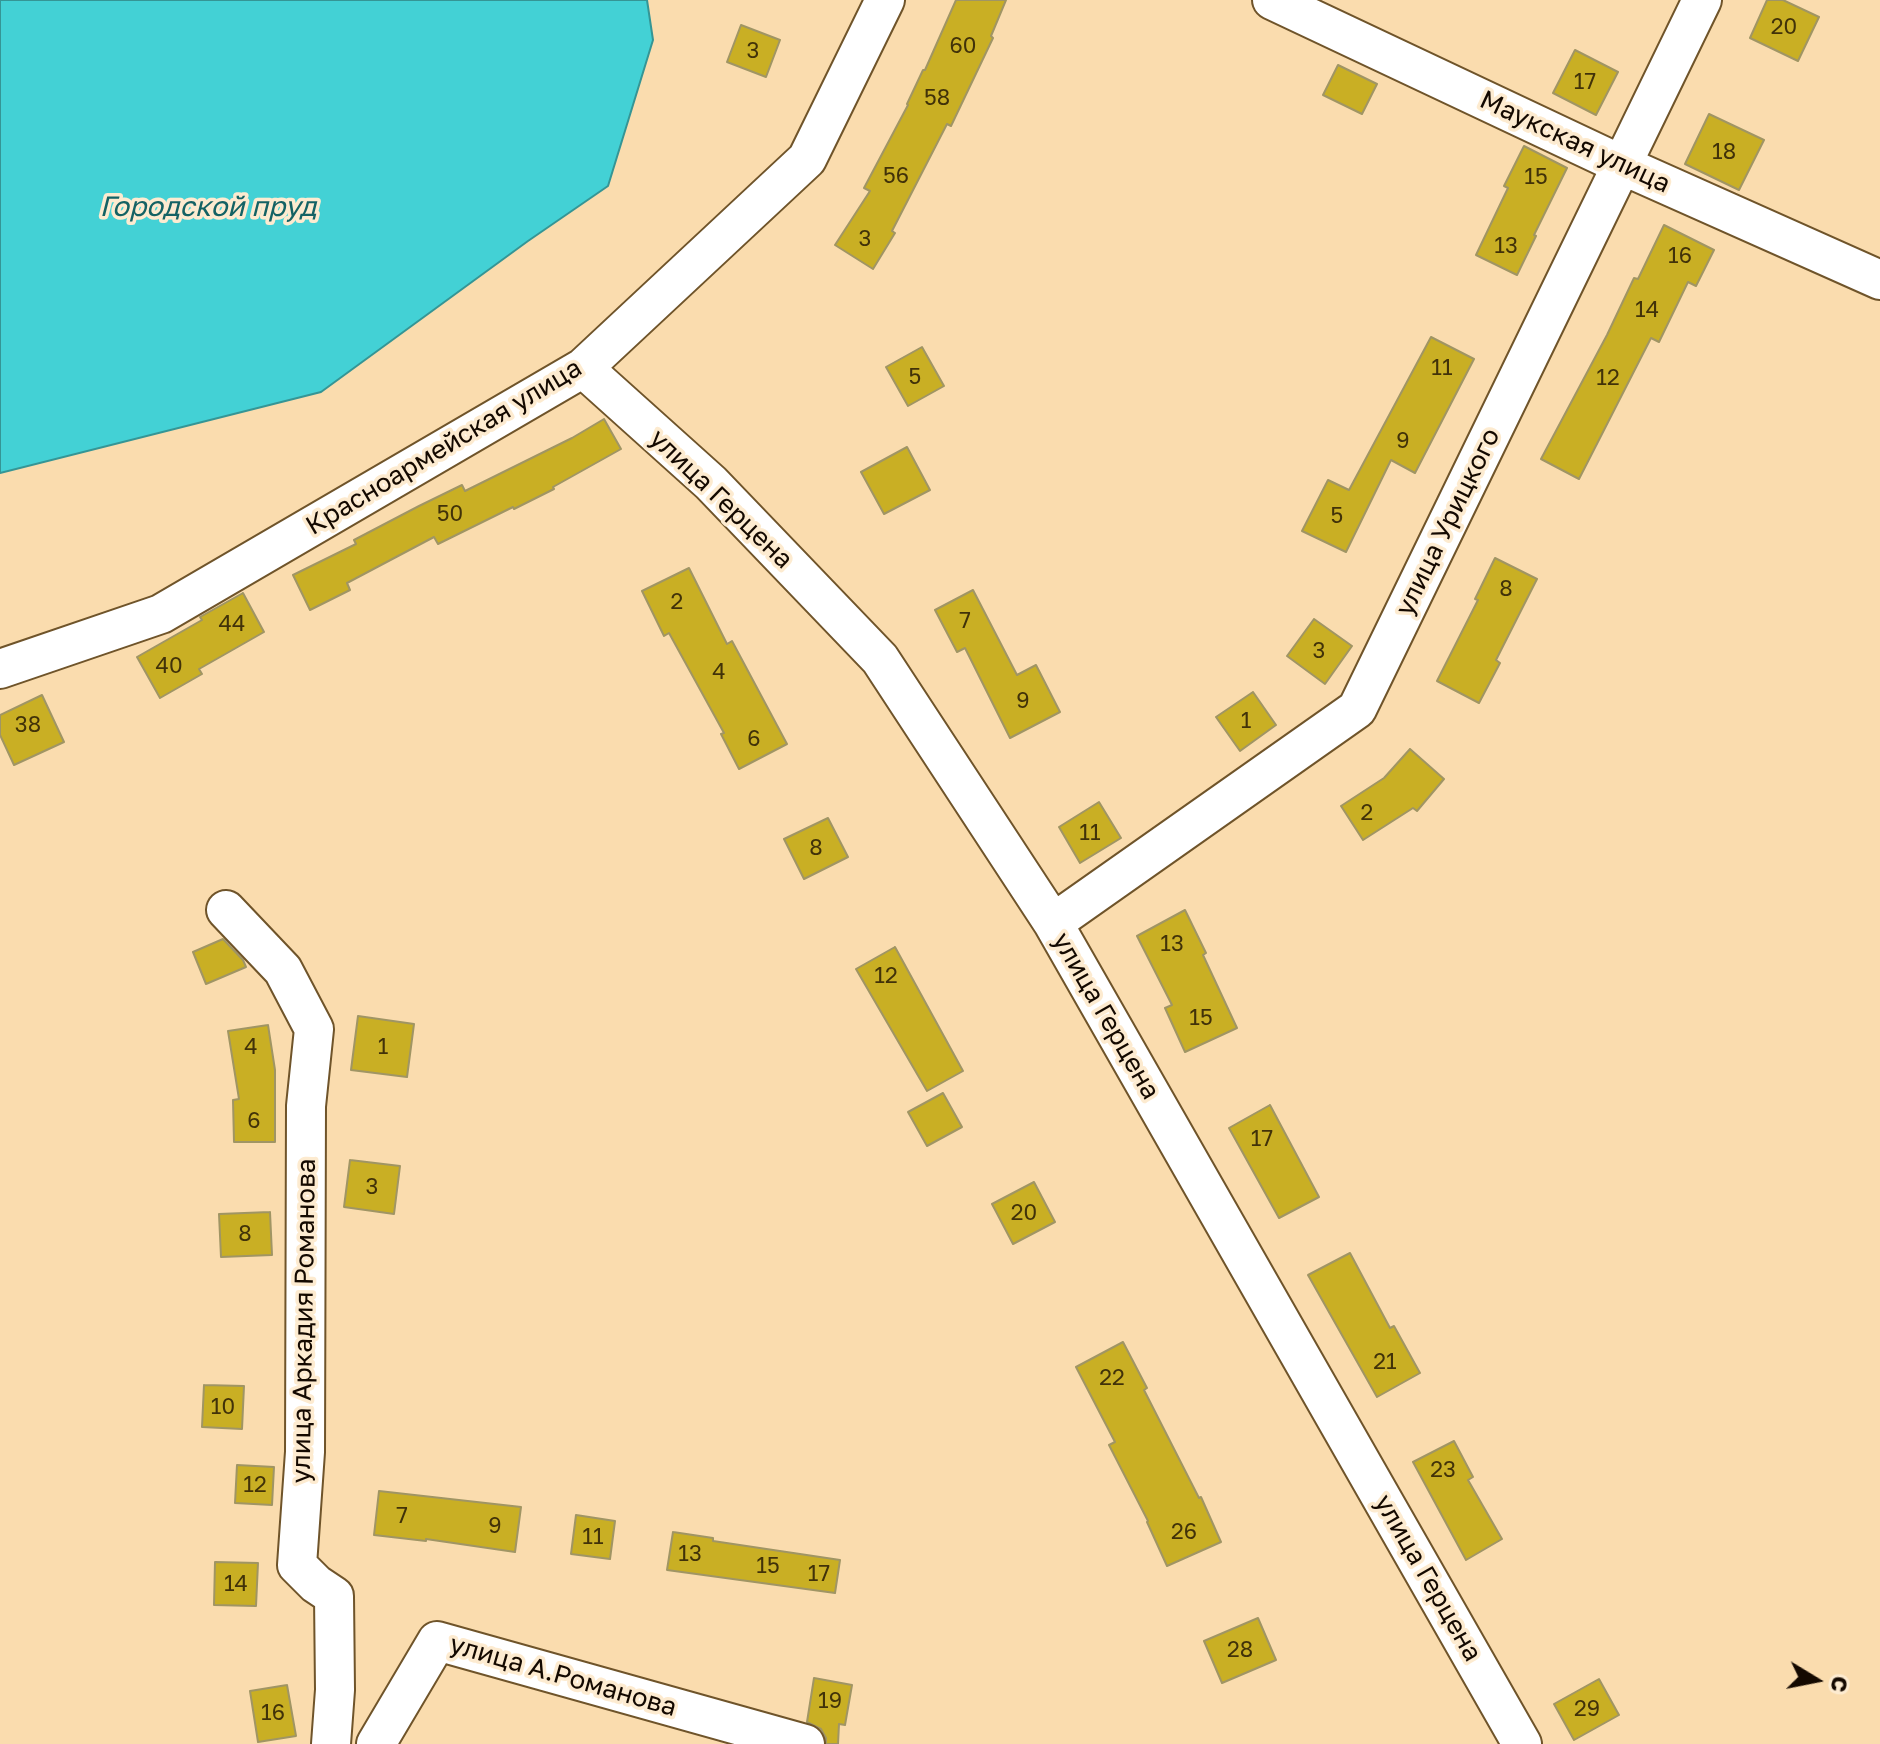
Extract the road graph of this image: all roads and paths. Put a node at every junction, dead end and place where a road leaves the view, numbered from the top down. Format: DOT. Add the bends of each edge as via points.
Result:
graph roads {
  1 [pos="885,0"];
  2 [pos="1272,0"];
  3 [pos="1702,0"];
  4 [pos="1622,165"];
  5 [pos="1880,280"];
  6 [pos="583,368"];
  7 [pos="0,669"];
  8 [pos="226,910"];
  9 [pos="1053,923"];
  10 [pos="331,1744"];
  11 [pos="376,1744"];
  12 [pos="805,1744"];
  13 [pos="1522,1744"];
  1 -- 6 [label="street, Красноармейская улица" via="807,159"];
  2 -- 4 [label="street, Маукская улица"];
  3 -- 4 [label="street, улица Урицкого"];
  4 -- 5 [label="street, Маукская улица"];
  4 -- 9 [label="street, улица Урицкого" via="1357,709"];
  6 -- 7 [label="street, Красноармейская улица" via="161,614"];
  6 -- 9 [label="street, улица Герцена" via="711,483 880,659"];
  8 -- 10 [label="street, улица Аркадия Романова" via="283,970 314,1029 306,1106 305,1452 297,1565 334,1596"];
  9 -- 13 [label="street, улица Герцена"];
  11 -- 12 [label="street, улица А.Романова" via="437,1641"];
}
